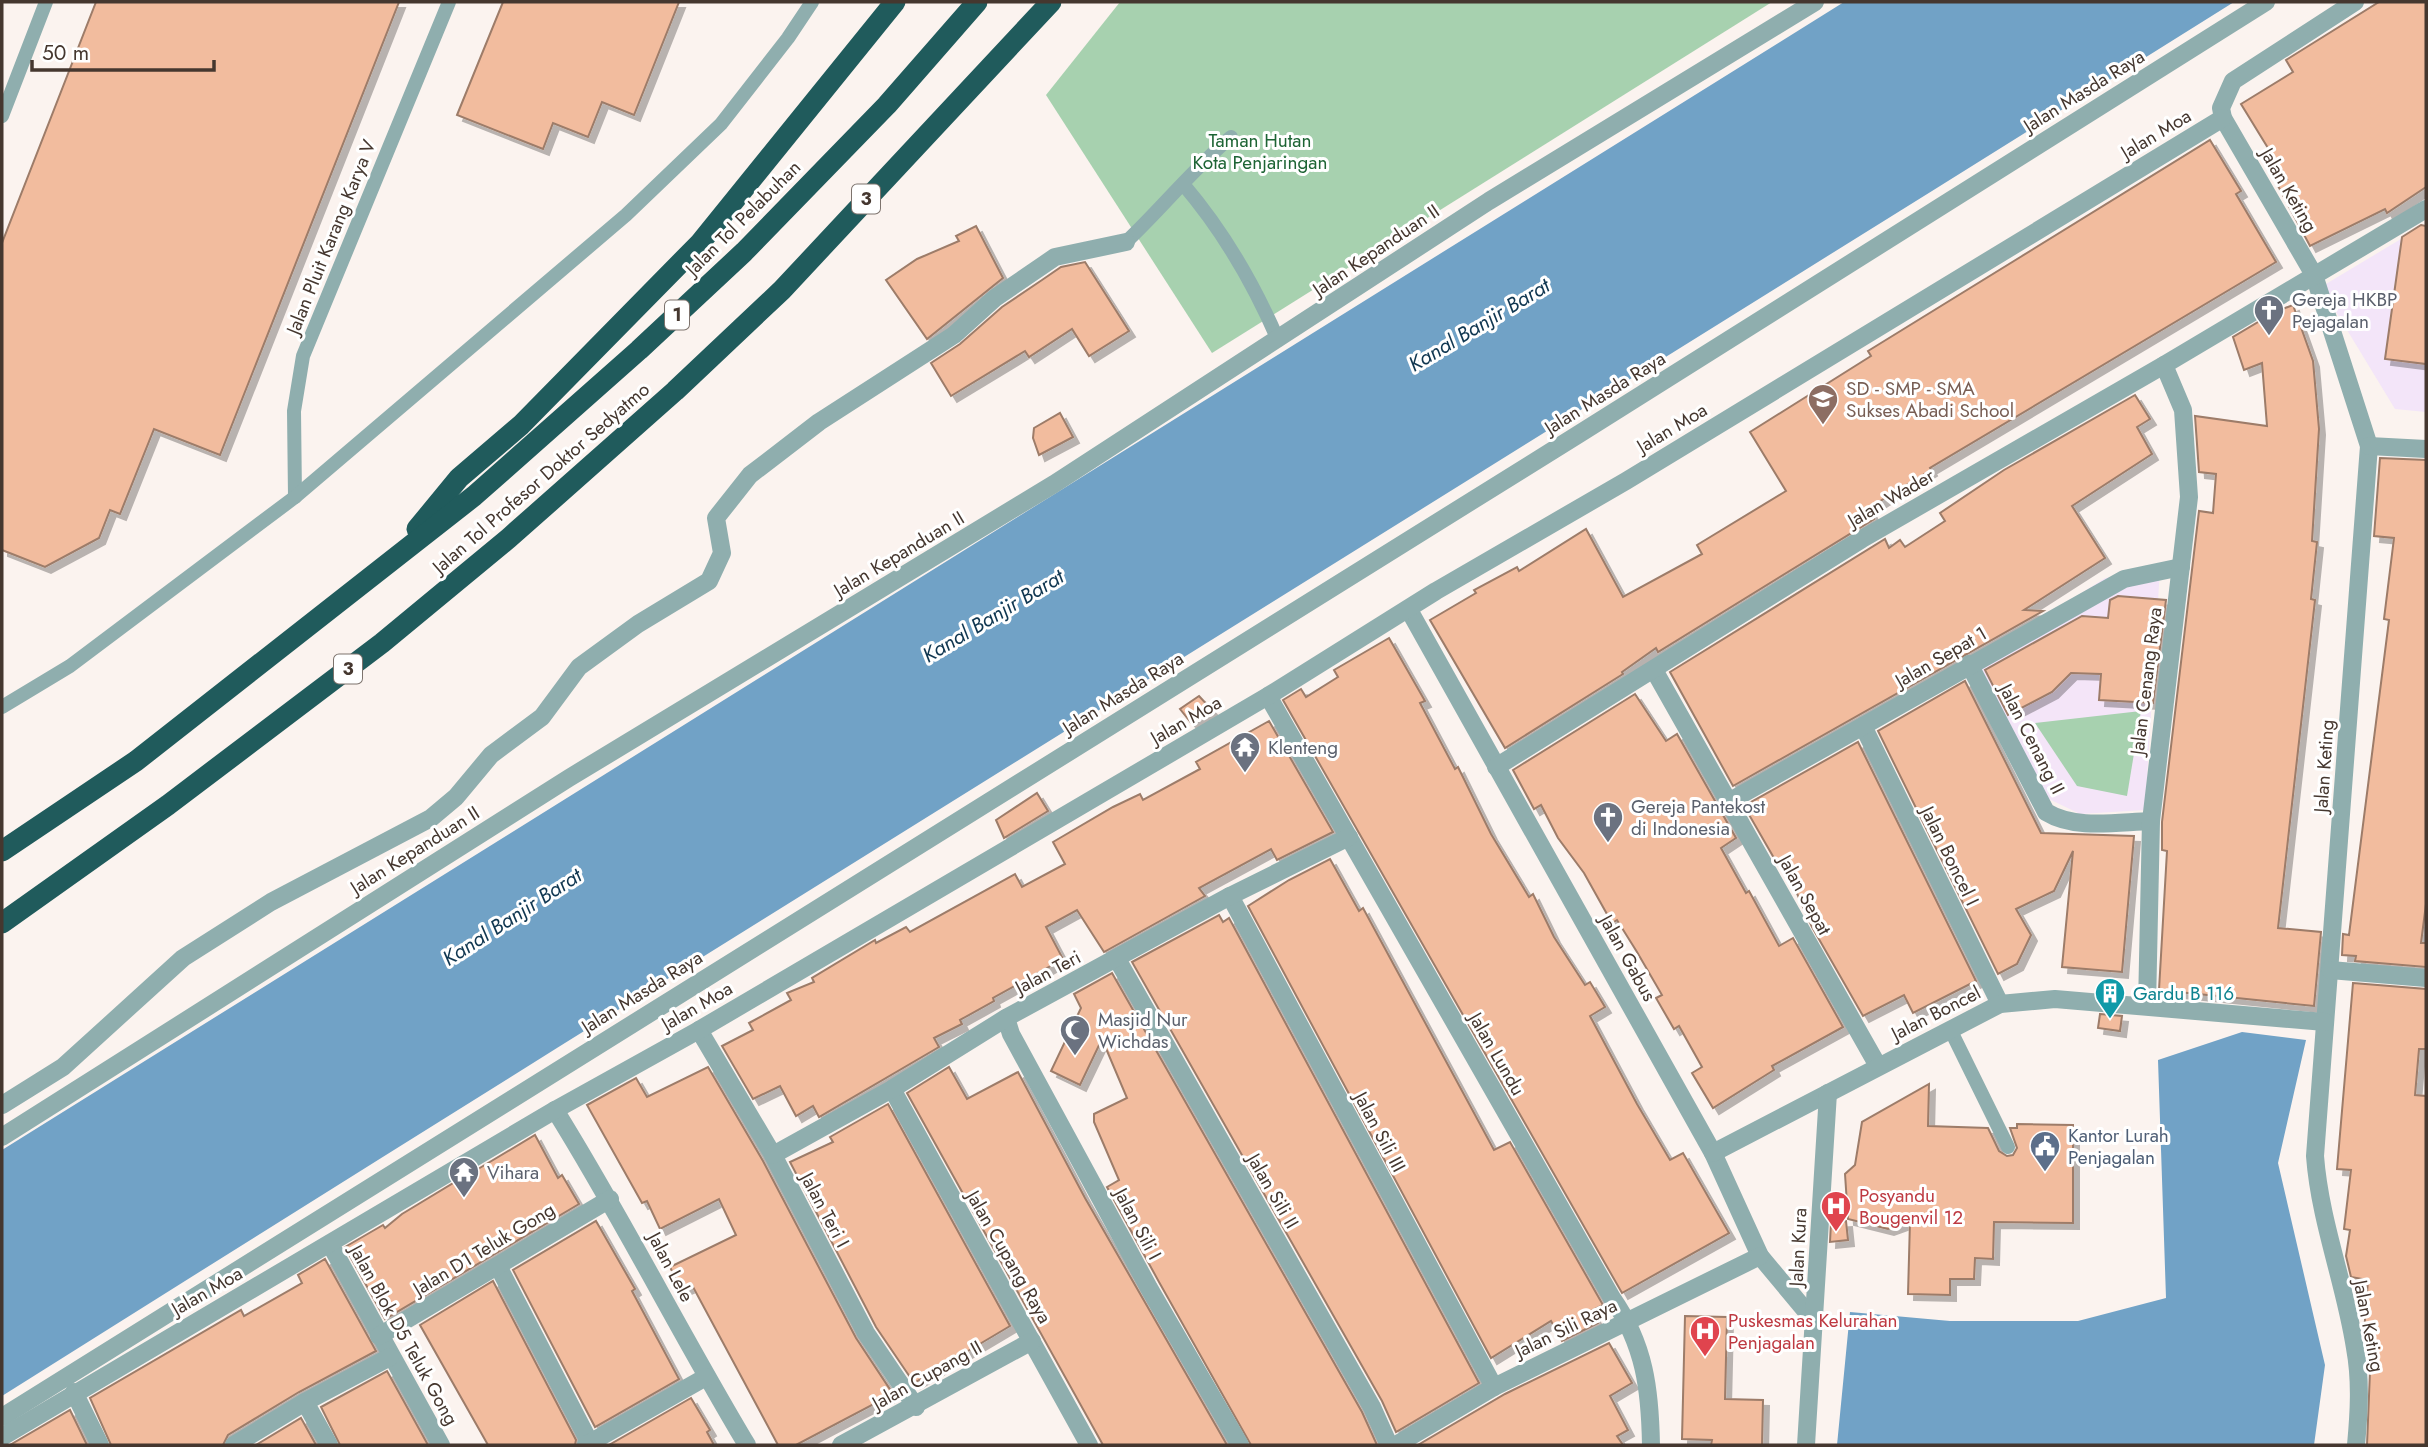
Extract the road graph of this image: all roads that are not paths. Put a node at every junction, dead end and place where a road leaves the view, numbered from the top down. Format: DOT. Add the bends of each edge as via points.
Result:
graph roads {
  1 [pos="46,2"];
  2 [pos="449,2"];
  3 [pos="812,2"];
  4 [pos="895,2"];
  5 [pos="977,2"];
  6 [pos="1051,2"];
  7 [pos="1815,2"];
  8 [pos="2266,2"];
  9 [pos="2355,2"];
  10 [pos="2,116"];
  11 [pos="2222,118"];
  12 [pos="1231,137"];
  13 [pos="1183,184"];
  14 [pos="2426,209"];
  15 [pos="1126,242"];
  16 [pos="2314,275"];
  17 [pos="1278,340"];
  18 [pos="2164,365"];
  19 [pos="2369,446"];
  20 [pos="2426,449"];
  21 [pos="295,497"];
  22 [pos="394,557"];
  23 [pos="2181,567"];
  24 [pos="1409,610"];
  25 [pos="1969,664"];
  26 [pos="1654,670"];
  27 [pos="1268,696"];
  28 [pos="2,707"];
  29 [pos="1863,726"];
  30 [pos="1496,767"];
  31 [pos="1730,801"];
  32 [pos="2151,821"];
  33 [pos="1349,837"];
  34 [pos="2,851"];
  35 [pos="1230,895"];
  36 [pos="2,923"];
  37 [pos="1117,959"];
  38 [pos="2330,970"];
  39 [pos="2426,978"];
  40 [pos="2000,1004"];
  41 [pos="2147,1006"];
  42 [pos="1006,1018"];
  43 [pos="2325,1022"];
  44 [pos="1950,1029"];
  45 [pos="699,1030"];
  46 [pos="1878,1066"];
  47 [pos="892,1088"];
  48 [pos="1828,1093"];
  49 [pos="2,1105"];
  50 [pos="555,1110"];
  51 [pos="2,1138"];
  52 [pos="2008,1147"];
  53 [pos="1713,1153"];
  54 [pos="773,1154"];
  55 [pos="610,1199"];
  56 [pos="330,1244"];
  57 [pos="1760,1256"];
  58 [pos="498,1265"];
  59 [pos="1628,1321"];
  60 [pos="1815,1322"];
  61 [pos="379,1336"];
  62 [pos="1032,1341"];
  63 [pos="390,1357"];
  64 [pos="706,1377"];
  65 [pos="1494,1387"];
  66 [pos="74,1392"];
  67 [pos="305,1402"];
  68 [pos="916,1407"];
  69 [pos="2,1417"];
  70 [pos="2,1437"];
  71 [pos="588,1444"];
  72 [pos="100,1445"];
  73 [pos="234,1445"];
  74 [pos="329,1445"];
  75 [pos="441,1445"];
  76 [pos="747,1445"];
  77 [pos="841,1445"];
  78 [pos="1089,1445"];
  79 [pos="1240,1445"];
  80 [pos="1389,1445"];
  81 [pos="1396,1445"];
  82 [pos="1651,1445"];
  83 [pos="1807,1445"];
  84 [pos="2356,1445"];
  1 -- 10 [label="lane"];
  2 -- 21 [label="lane, Jalan Pluit Karang Karya V" via="303,356 294,411"];
  3 -- 21 [label="lane" via="711,133 626,215"];
  4 -- 22 [label="highway" via="700,243 522,425 459,478"];
  5 -- 22 [label="highway, Jalan Tol Pelabuhan / 1" via="887,106 753,242 474,496"];
  6 -- 36 [label="highway, Jalan Tol Profesor Doktor Sedyatmo / 3" via="782,290 509,538 382,643"];
  7 -- 17 [label="street, Jalan Kepanduan II" via="1489,201"];
  8 -- 69 [label="street, Jalan Masda Raya"];
  9 -- 11 [label="street, Jalan Moa" via="2233,81 2221,108"];
  11 -- 16 [label="street, Jalan Keting"];
  11 -- 24 [label="street, Jalan Moa"];
  12 -- 13 [label="lane"];
  13 -- 15 [label="lane"];
  13 -- 17 [label="lane" via="1215,222 1252,282"];
  14 -- 16 [label="street, Jalan Wader"];
  15 -- 49 [label="street, Jalan Kepanduan II" via="1055,257 995,298 954,335 819,422 750,475 716,518 722,553 709,581 579,667 542,717 491,755 456,797 431,818 271,902 183,958 63,1067"];
  16 -- 18 [label="street, Jalan Wader"];
  16 -- 19 [label="street, Jalan Keting"];
  17 -- 51 [label="street, Jalan Kepanduan II" via="1054,484 360,909"];
  18 -- 23 [label="street, Jalan Cenang Raya" via="2183,410 2188,468"];
  18 -- 26 [label="street, Jalan Wader" via="1862,538"];
  19 -- 20 [label="street"];
  19 -- 38 [label="street, Jalan Keting"];
  21 -- 28 [label="lane" via="70,666"];
  22 -- 34 [label="highway" via="136,761"];
  23 -- 25 [label="street, Jalan Sepat 1" via="2124,579"];
  23 -- 32 [label="street, Jalan Cenang Raya"];
  24 -- 27 [label="street, Jalan Moa"];
  24 -- 30 [label="street, Jalan Gabus"];
  25 -- 29 [label="street, Jalan Sepat 1"];
  25 -- 32 [label="street, Jalan Cenang II" via="2046,812 2076,822"];
  26 -- 30 [label="street, Jalan Wader"];
  26 -- 31 [label="street, Jalan Sepat"];
  27 -- 33 [label="street, Jalan Lundu"];
  27 -- 45 [label="street, Jalan Moa"];
  29 -- 31 [label="street, Jalan Sepat 1"];
  29 -- 40 [label="street, Jalan Boncel I"];
  30 -- 53 [label="street, Jalan Gabus"];
  31 -- 46 [label="street, Jalan Sepat"];
  32 -- 41 [label="street, Jalan Cenang Raya"];
  33 -- 35 [label="street, Jalan Teri"];
  33 -- 59 [label="street, Jalan Lundu"];
  35 -- 37 [label="street, Jalan Teri"];
  35 -- 65 [label="street, Jalan Sili III"];
  37 -- 42 [label="street, Jalan Teri"];
  37 -- 80 [label="street, Jalan Sili II"];
  38 -- 39 [label="street"];
  38 -- 43 [label="street, Jalan Keting"];
  40 -- 41 [label="street, Jalan Boncel" via="2055,999"];
  40 -- 44 [label="street, Jalan Boncel"];
  41 -- 43 [label="street, Jalan Boncel"];
  42 -- 47 [label="street, Jalan Teri"];
  42 -- 79 [label="street, Jalan Sili I" via="1149,1288"];
  43 -- 84 [label="street, Jalan Keting" via="2315,1156 2318,1191 2355,1348 2360,1401"];
  44 -- 46 [label="street, Jalan Boncel"];
  44 -- 52 [label="lane"];
  45 -- 50 [label="street, Jalan Moa"];
  45 -- 54 [label="street, Jalan Teri I"];
  46 -- 48 [label="street, Jalan Boncel"];
  47 -- 54 [label="street, Jalan Teri"];
  47 -- 62 [label="street, Jalan Cupang Raya"];
  48 -- 53 [label="street, Jalan Boncel"];
  48 -- 60 [label="street, Jalan Kura"];
  50 -- 55 [label="street, Jalan Lele"];
  50 -- 56 [label="street, Jalan Moa"];
  53 -- 57 [label="street, Jalan Gabus"];
  54 -- 68 [label="street, Jalan Teri I" via="866,1333"];
  55 -- 58 [label="street, Jalan D1 Teluk Gong"];
  55 -- 64 [label="street, Jalan Lele"];
  56 -- 61 [label="street, Jalan Blok D5 Teluk Gong"];
  56 -- 66 [label="street, Jalan Moa"];
  57 -- 59 [label="street, Jalan Sili Raya"];
  57 -- 60 [label="street, Jalan Gabus"];
  58 -- 61 [label="street, Jalan D1 Teluk Gong"];
  58 -- 71 [label="street"];
  59 -- 65 [label="street, Jalan Sili Raya"];
  59 -- 82 [label="street, Jalan Lundu" via="1650,1391"];
  60 -- 83 [label="street, Jalan Kura"];
  61 -- 63 [label="street, Jalan Blok D5 Teluk Gong"];
  62 -- 68 [label="street, Jalan Cupang II"];
  62 -- 78 [label="street, Jalan Cupang Raya"];
  63 -- 67 [label="street"];
  63 -- 75 [label="street, Jalan Blok D5 Teluk Gong"];
  64 -- 71 [label="street"];
  64 -- 76 [label="street, Jalan Lele"];
  65 -- 81 [label="street, Jalan Sili Raya"];
  66 -- 70 [label="street, Jalan Moa"];
  66 -- 72 [label="street"];
  67 -- 73 [label="street"];
  67 -- 74 [label="street"];
  68 -- 77 [label="street, Jalan Cupang II"];
}
